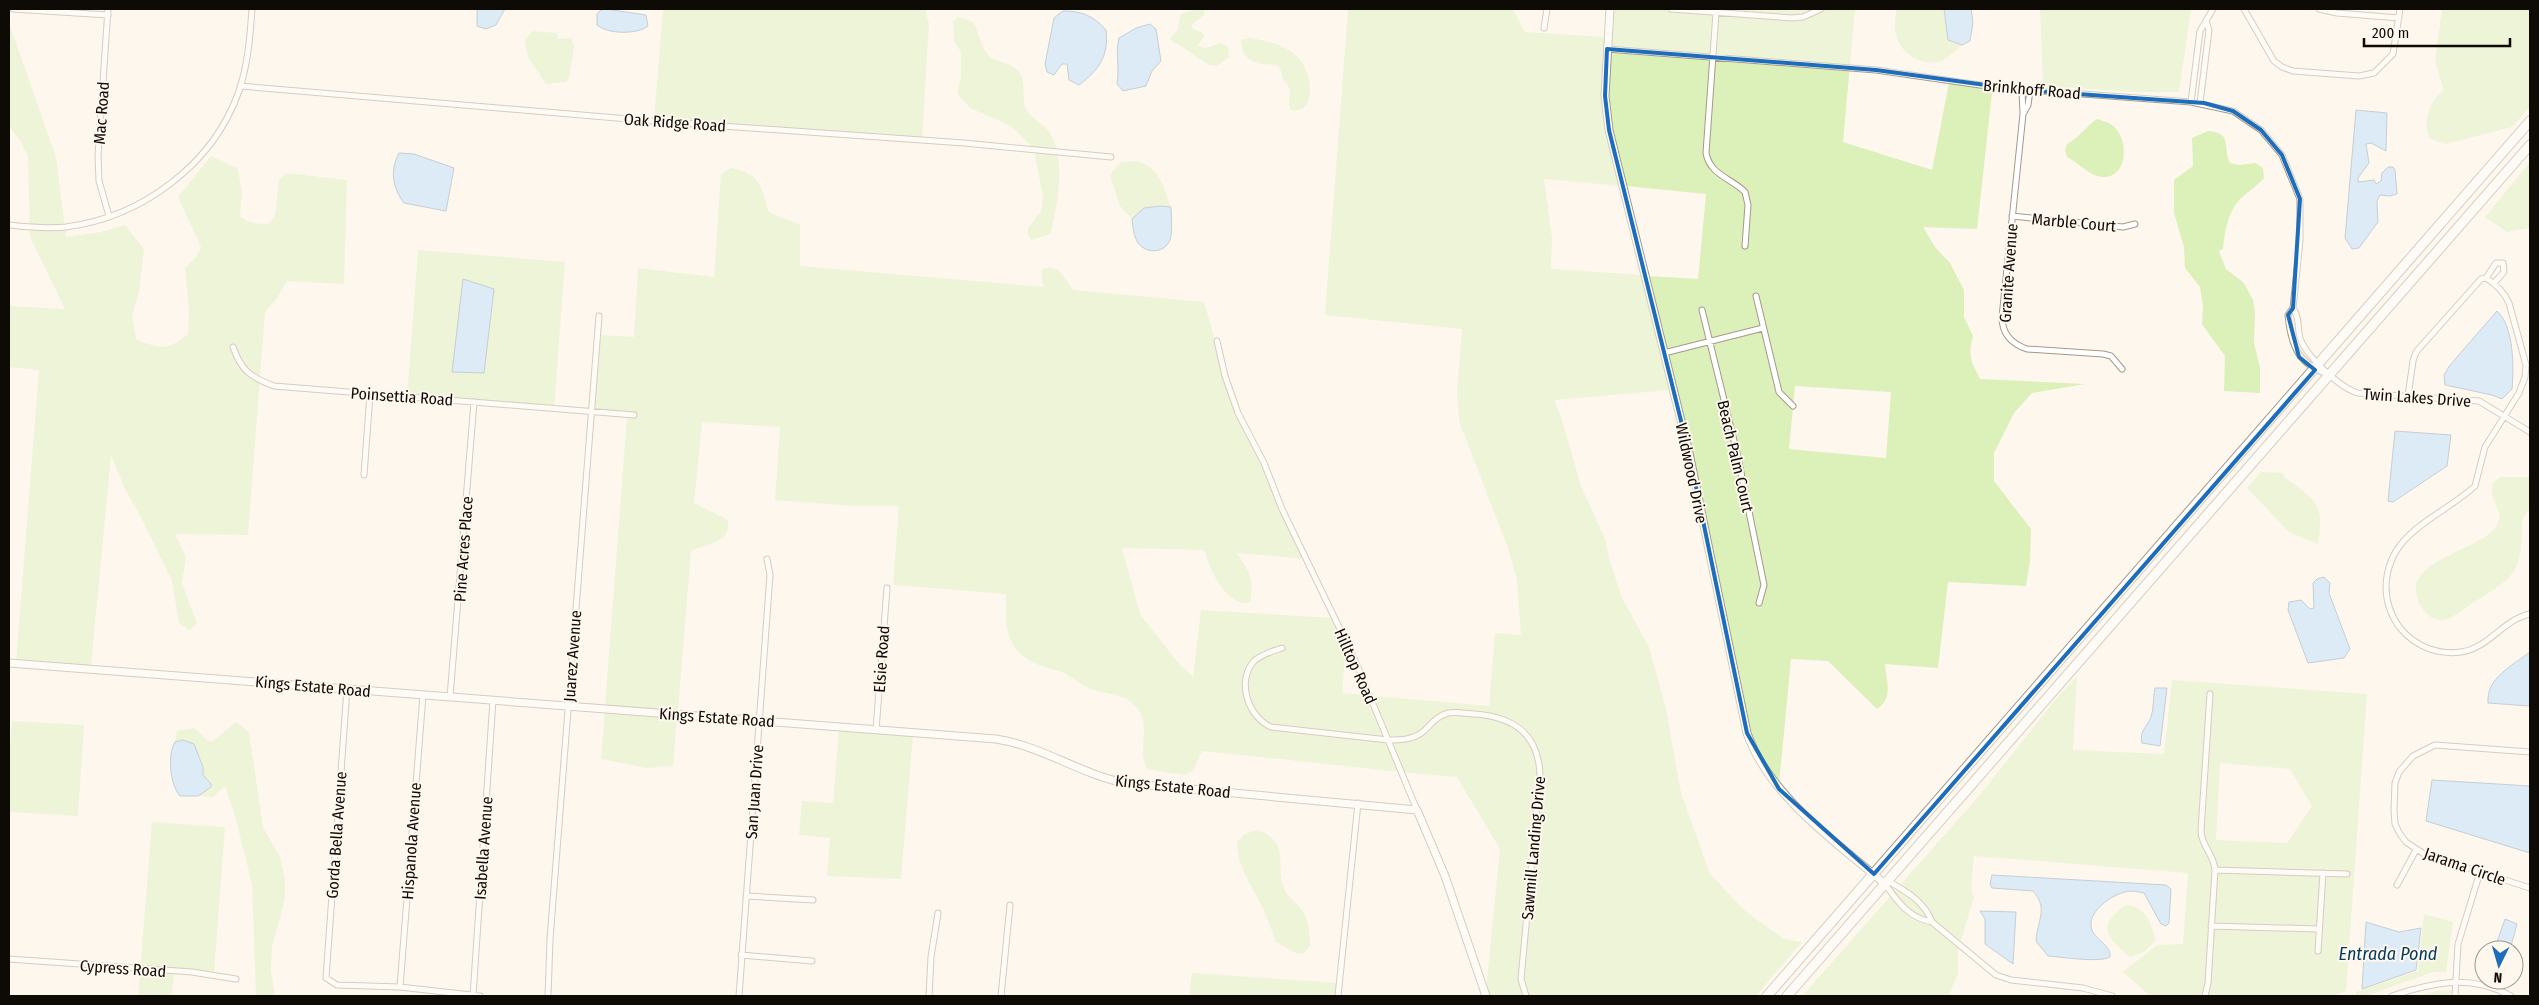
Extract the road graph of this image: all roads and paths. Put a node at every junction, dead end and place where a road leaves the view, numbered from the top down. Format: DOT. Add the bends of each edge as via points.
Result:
graph roads {
  1 [pos="12,9"];
  2 [pos="252,9"];
  3 [pos="1547,9"];
  4 [pos="1610,9"];
  5 [pos="1671,9"];
  6 [pos="1821,9"];
  7 [pos="2213,9"];
  8 [pos="2244,9"];
  9 [pos="2319,9"];
  10 [pos="2400,9"];
  11 [pos="40,10"];
  12 [pos="108,12"];
  13 [pos="1716,13"];
  14 [pos="2399,18"];
  15 [pos="2206,21"];
  16 [pos="1544,28"];
  17 [pos="1607,49"];
  18 [pos="1712,58"];
  19 [pos="240,86"];
  20 [pos="2022,90"];
  21 [pos="2030,90"];
  22 [pos="2191,102"];
  23 [pos="2200,103"];
  24 [pos="2022,114"];
  25 [pos="2530,122"];
  26 [pos="2530,145"];
  27 [pos="1111,157"];
  28 [pos="109,216"];
  29 [pos="2012,216"];
  30 [pos="2135,224"];
  31 [pos="9,226"];
  32 [pos="1745,246"];
  33 [pos="2486,278"];
  34 [pos="2494,283"];
  35 [pos="1756,296"];
  36 [pos="2293,308"];
  37 [pos="1702,310"];
  38 [pos="599,316"];
  39 [pos="1763,328"];
  40 [pos="1217,340"];
  41 [pos="1710,342"];
  42 [pos="233,347"];
  43 [pos="1664,353"];
  44 [pos="2318,367"];
  45 [pos="2122,369"];
  46 [pos="2330,375"];
  47 [pos="370,394"];
  48 [pos="2408,396"];
  49 [pos="474,402"];
  50 [pos="1794,406"];
  51 [pos="591,413"];
  52 [pos="634,415"];
  53 [pos="2504,415"];
  54 [pos="2530,432"];
  55 [pos="364,475"];
  56 [pos="767,559"];
  57 [pos="2150,560"];
  58 [pos="2160,570"];
  59 [pos="887,588"];
  60 [pos="1759,603"];
  61 [pos="2530,614"];
  62 [pos="1282,648"];
  63 [pos="9,663"];
  64 [pos="347,689"];
  65 [pos="2210,694"];
  66 [pos="423,695"];
  67 [pos="450,697"];
  68 [pos="493,700"];
  69 [pos="568,706"];
  70 [pos="759,720"];
  71 [pos="876,730"];
  72 [pos="1388,740"];
  73 [pos="2530,752"];
  74 [pos="1358,803"];
  75 [pos="1417,810"];
  76 [pos="2416,850"];
  77 [pos="2215,870"];
  78 [pos="2480,872"];
  79 [pos="2323,873"];
  80 [pos="1874,874"];
  81 [pos="2347,874"];
  82 [pos="1887,883"];
  83 [pos="2397,886"];
  84 [pos="2530,888"];
  85 [pos="746,896"];
  86 [pos="814,900"];
  87 [pos="1010,905"];
  88 [pos="938,913"];
  89 [pos="1932,922"];
  90 [pos="2211,926"];
  91 [pos="2319,929"];
  92 [pos="2318,951"];
  93 [pos="741,955"];
  94 [pos="9,959"];
  95 [pos="812,961"];
  96 [pos="236,980"];
  97 [pos="2455,981"];
  98 [pos="400,987"];
  99 [pos="473,996"];
  100 [pos="480,996"];
  101 [pos="548,996"];
  102 [pos="739,996"];
  103 [pos="929,996"];
  104 [pos="1001,996"];
  105 [pos="1338,996"];
  106 [pos="1486,996"];
  107 [pos="1526,996"];
  108 [pos="1767,996"];
  109 [pos="1788,996"];
  110 [pos="2112,996"];
  111 [pos="2205,996"];
  112 [pos="2392,996"];
  113 [pos="2455,996"];
  114 [pos="2511,996"];
  1 -- 11 [label="street"];
  2 -- 19 [label="street"];
  3 -- 16 [label="street"];
  4 -- 17 [label="street, Wildwood Drive"];
  5 -- 13 [label="street"];
  6 -- 13 [label="street" via="1792,18"];
  7 -- 15 [label="street"];
  8 -- 14 [label="street" via="2274,61 2282,67 2294,71 2358,76 2374,73 2389,60 2396,47"];
  9 -- 14 [label="street"];
  10 -- 14 [label="street"];
  11 -- 12 [label="street"];
  12 -- 28 [label="street, Mac Road" via="98,156 99,180"];
  13 -- 18 [label="street"];
  15 -- 22 [label="street" via="2200,31"];
  15 -- 23 [label="street" via="2209,30"];
  17 -- 18 [label="street, Brinkhoff Road"];
  17 -- 43 [label="street, Wildwood Drive" via="1605,96 1609,130"];
  18 -- 20 [label="street, Brinkhoff Road" via="1876,70"];
  18 -- 32 [label="street" via="1706,153 1716,173 1745,192 1748,205"];
  19 -- 27 [label="street, Oak Ridge Road"];
  19 -- 28 [label="street" via="216,136 189,168 146,200"];
  20 -- 21 [label="street, Brinkhoff Road"];
  20 -- 24 [label="street, Granite Avenue"];
  21 -- 22 [label="street, Brinkhoff Road"];
  21 -- 24 [label="street, Granite Avenue" via="2027,110"];
  22 -- 23 [label="street, Brinkhoff Road"];
  23 -- 36 [label="street, Brinkhoff Road" via="2233,111 2261,130 2282,155 2294,179 2300,198 2301,219"];
  24 -- 29 [label="street, Granite Avenue"];
  25 -- 44 [label="highway"];
  26 -- 46 [label="highway"];
  28 -- 31 [label="street" via="58,228"];
  29 -- 30 [label="street, Marble Court" via="2123,227"];
  29 -- 45 [label="street, Granite Avenue" via="2002,317 2009,339 2027,349 2111,356"];
  33 -- 34 [label="street"];
  33 -- 34 [label="street" via="2496,263 2503,263 2504,272"];
  33 -- 48 [label="street" via="2416,352"];
  34 -- 53 [label="street" via="2509,303 2526,365 2519,393"];
  35 -- 39 [label="street"];
  36 -- 44 [label="street, Brinkhoff Road" via="2298,315 2300,339"];
  36 -- 44 [label="street, Brinkhoff Road" via="2288,315 2293,343 2299,357"];
  37 -- 41 [label="street, Beach Palm Court"];
  38 -- 51 [label="street, Juarez Avenue"];
  39 -- 41 [label="street"];
  39 -- 50 [label="street" via="1779,392"];
  40 -- 72 [label="street, Hilltop Road" via="1238,413 1354,658"];
  41 -- 43 [label="street"];
  41 -- 60 [label="street, Beach Palm Court" via="1764,584"];
  42 -- 47 [label="street, Poinsettia Road" via="239,364 256,379 274,386"];
  43 -- 80 [label="street, Wildwood Drive" via="1689,453 1749,740 1768,774 1789,800"];
  44 -- 46 [label="street, Brinkhoff Road"];
  44 -- 57 [label="highway"];
  46 -- 48 [label="street, Twin Lakes Drive" via="2352,391"];
  46 -- 58 [label="highway"];
  47 -- 49 [label="street, Poinsettia Road"];
  47 -- 55 [label="street"];
  48 -- 53 [label="street, Twin Lakes Drive" via="2479,401"];
  49 -- 51 [label="street, Poinsettia Road"];
  49 -- 67 [label="street, Pine Acres Place"];
  51 -- 52 [label="street, Poinsettia Road"];
  51 -- 69 [label="street, Juarez Avenue"];
  53 -- 54 [label="street, Twin Lakes Drive"];
  53 -- 61 [label="street" via="2484,448 2475,486 2409,534 2396,548 2388,570 2386,592 2391,613 2402,630 2429,650 2443,653 2474,649"];
  56 -- 70 [label="street, San Juan Drive" via="770,575"];
  57 -- 58 [label="street"];
  57 -- 80 [label="highway"];
  58 -- 82 [label="highway"];
  59 -- 71 [label="street, Elsie Road"];
  62 -- 72 [label="street, Sawmill Landing Drive" via="1259,657 1250,667 1246,679 1246,692 1253,712 1264,724 1277,729"];
  63 -- 64 [label="street, Kings Estate Road"];
  64 -- 66 [label="street, Kings Estate Road"];
  64 -- 98 [label="street, Gorda Bella Avenue" via="326,972 328,981 337,985"];
  65 -- 77 [label="street" via="2201,830 2204,846 2215,862"];
  66 -- 67 [label="street, Kings Estate Road"];
  66 -- 98 [label="street, Hispanola Avenue"];
  67 -- 68 [label="street, Kings Estate Road"];
  68 -- 69 [label="street, Kings Estate Road"];
  68 -- 99 [label="street, Isabella Avenue"];
  69 -- 70 [label="street, Kings Estate Road"];
  69 -- 101 [label="street, Juarez Avenue"];
  70 -- 71 [label="street, Kings Estate Road"];
  70 -- 85 [label="street, San Juan Drive"];
  71 -- 74 [label="street, Kings Estate Road" via="1009,741 1040,750 1092,774 1125,782"];
  72 -- 75 [label="street, Hilltop Road"];
  72 -- 107 [label="street, Sawmill Landing Drive" via="1415,736 1449,713 1504,719 1515,724 1531,741 1537,753 1540,774 1521,979"];
  73 -- 76 [label="street, Jarama Circle" via="2435,745 2413,756 2395,784 2394,810 2400,834"];
  74 -- 75 [label="street, Kings Estate Road"];
  74 -- 105 [label="street"];
  75 -- 106 [label="street, Hilltop Road"];
  76 -- 78 [label="street, Jarama Circle"];
  76 -- 83 [label="street"];
  77 -- 79 [label="street"];
  77 -- 90 [label="street"];
  78 -- 84 [label="street, Jarama Circle"];
  78 -- 97 [label="street" via="2458,944"];
  79 -- 81 [label="street"];
  79 -- 91 [label="street"];
  80 -- 82 [label="street, Wildwood Drive"];
  80 -- 108 [label="highway"];
  82 -- 89 [label="street" via="1918,900"];
  82 -- 89 [label="street" via="1901,906 1922,920"];
  82 -- 109 [label="highway"];
  85 -- 86 [label="street"];
  85 -- 93 [label="street, San Juan Drive"];
  87 -- 104 [label="street"];
  88 -- 103 [label="street"];
  89 -- 110 [label="street" via="1996,975 2082,988"];
  90 -- 91 [label="street"];
  90 -- 111 [label="street"];
  91 -- 92 [label="street"];
  93 -- 95 [label="street"];
  93 -- 102 [label="street, San Juan Drive"];
  94 -- 96 [label="street, Cypress Road" via="192,972"];
  97 -- 112 [label="street" via="2435,983"];
  97 -- 113 [label="street"];
  97 -- 114 [label="street" via="2484,984"];
  98 -- 99 [label="street"];
  99 -- 100 [label="street"];
}
